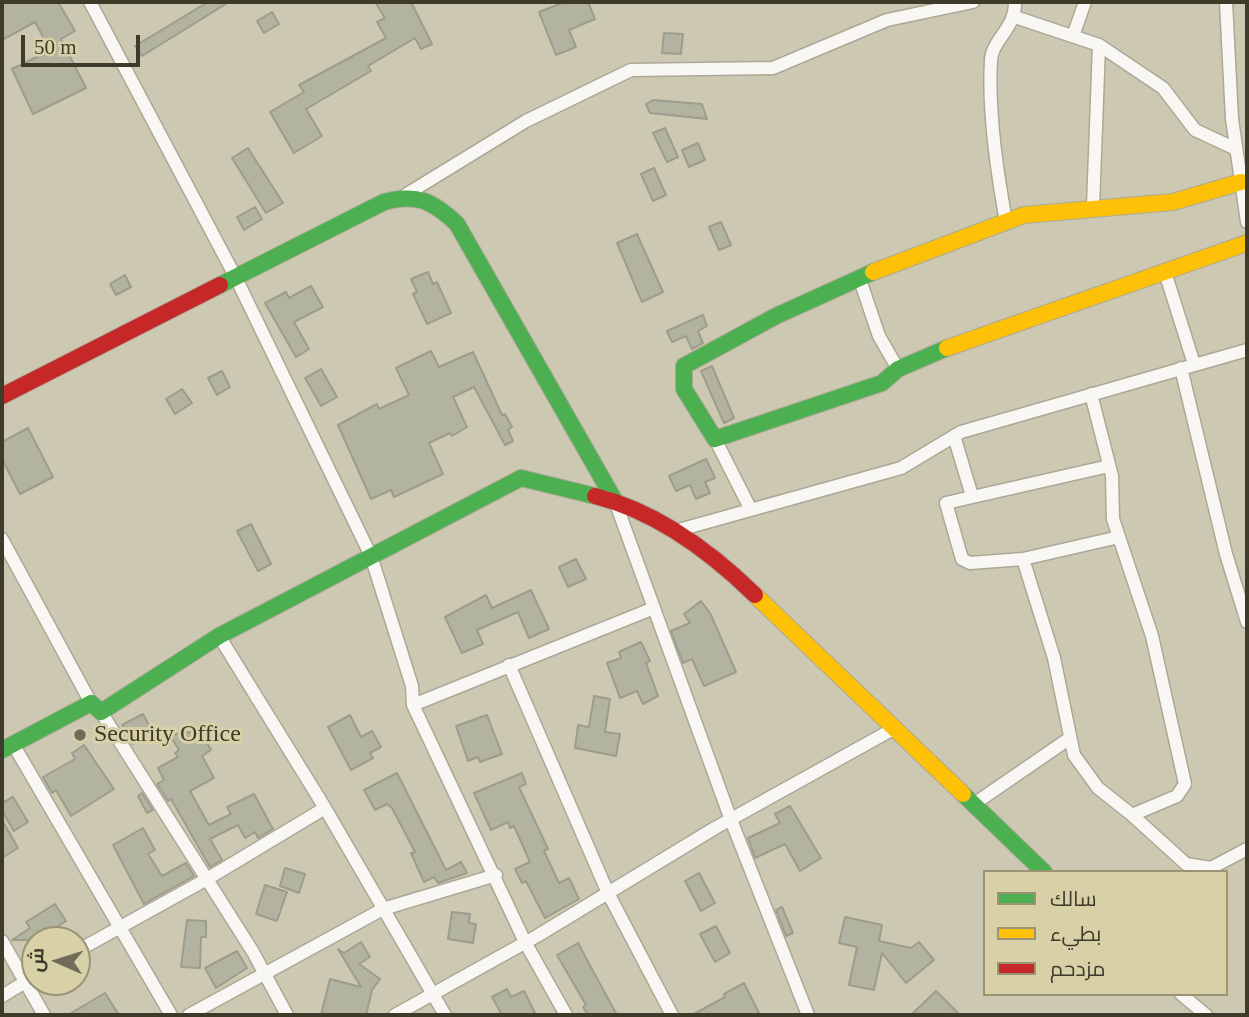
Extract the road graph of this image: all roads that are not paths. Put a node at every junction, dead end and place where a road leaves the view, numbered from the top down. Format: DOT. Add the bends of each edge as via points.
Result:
graph roads {
  1 [pos="90,2"];
  2 [pos="973,2"];
  3 [pos="1015,2"];
  4 [pos="1085,2"];
  5 [pos="1226,2"];
  6 [pos="1015,17"];
  7 [pos="1073,36"];
  8 [pos="1099,45"];
  9 [pos="1236,149"];
  10 [pos="1241,182"];
  11 [pos="407,194"];
  12 [pos="1093,207"];
  13 [pos="1006,222"];
  14 [pos="1247,222"];
  15 [pos="1247,243"];
  16 [pos="1164,272"];
  17 [pos="235,276"];
  18 [pos="859,278"];
  19 [pos="1247,349"];
  20 [pos="1187,366"];
  21 [pos="898,369"];
  22 [pos="1091,394"];
  23 [pos="2,396"];
  24 [pos="954,436"];
  25 [pos="715,439"];
  26 [pos="1109,466"];
  27 [pos="972,496"];
  28 [pos="615,501"];
  29 [pos="751,510"];
  30 [pos="675,531"];
  31 [pos="1119,537"];
  32 [pos="2,539"];
  33 [pos="371,556"];
  34 [pos="1023,559"];
  35 [pos="654,608"];
  36 [pos="1247,622"];
  37 [pos="219,636"];
  38 [pos="509,665"];
  39 [pos="413,705"];
  40 [pos="96,708"];
  41 [pos="895,728"];
  42 [pos="1070,737"];
  43 [pos="7,747"];
  44 [pos="974,804"];
  45 [pos="325,808"];
  46 [pos="1132,816"];
  47 [pos="731,820"];
  48 [pos="1247,849"];
  49 [pos="1042,870"];
  50 [pos="496,875"];
  51 [pos="207,879"];
  52 [pos="608,893"];
  53 [pos="383,909"];
  54 [pos="119,927"];
  55 [pos="2,941"];
  56 [pos="525,942"];
  57 [pos="91,943"];
  58 [pos="21,967"];
  59 [pos="264,975"];
  60 [pos="21,984"];
  61 [pos="434,993"];
  62 [pos="2,996"];
  63 [pos="37,996"];
  64 [pos="1183,996"];
  65 [pos="1203,1013"];
  66 [pos="44,1015"];
  67 [pos="171,1015"];
  68 [pos="189,1015"];
  69 [pos="287,1015"];
  70 [pos="395,1015"];
  71 [pos="445,1015"];
  72 [pos="566,1015"];
  73 [pos="672,1015"];
  74 [pos="808,1015"];
  75 [pos="1187,1015"];
  1 -- 17 [label="street"];
  2 -- 11 [label="street" via="887,20 773,68 631,70 526,121"];
  3 -- 6 [label="street"];
  4 -- 7 [label="street"];
  5 -- 9 [label="street"];
  6 -- 7 [label="street"];
  6 -- 13 [label="street" via="991,57 998,173"];
  7 -- 8 [label="street"];
  8 -- 9 [label="street" via="1163,88 1195,130"];
  8 -- 12 [label="street"];
  9 -- 10 [label="street"];
  10 -- 12 [label="street" via="1173,202"];
  10 -- 14 [label="street"];
  11 -- 17 [label="street"];
  11 -- 28 [label="street" via="433,200 457,224"];
  12 -- 13 [label="street" via="1024,215"];
  13 -- 18 [label="street"];
  15 -- 16 [label="street"];
  16 -- 20 [label="street"];
  16 -- 21 [label="street" via="963,341"];
  17 -- 23 [label="street"];
  17 -- 33 [label="street"];
  18 -- 21 [label="street" via="879,335"];
  18 -- 25 [label="street" via="684,366 684,388"];
  19 -- 20 [label="street"];
  20 -- 22 [label="street"];
  20 -- 36 [label="street" via="1226,554"];
  21 -- 25 [label="street" via="882,383"];
  22 -- 24 [label="street"];
  22 -- 26 [label="street"];
  24 -- 27 [label="street"];
  24 -- 29 [label="street" via="901,468"];
  25 -- 29 [label="street"];
  26 -- 27 [label="street"];
  26 -- 31 [label="street"];
  27 -- 34 [label="street" via="946,503 962,559 970,563"];
  28 -- 30 [label="street"];
  28 -- 33 [label="street" via="522,478"];
  28 -- 35 [label="street"];
  29 -- 30 [label="street"];
  30 -- 41 [label="street" via="735,575"];
  31 -- 34 [label="street"];
  31 -- 46 [label="street" via="1152,636 1185,784 1177,796"];
  32 -- 40 [label="street"];
  33 -- 37 [label="street"];
  33 -- 39 [label="street" via="412,686"];
  34 -- 42 [label="street" via="1054,658"];
  35 -- 38 [label="street"];
  35 -- 47 [label="street"];
  37 -- 40 [label="street"];
  37 -- 45 [label="street"];
  38 -- 39 [label="street"];
  38 -- 52 [label="street"];
  39 -- 50 [label="street"];
  40 -- 43 [label="street"];
  40 -- 51 [label="street"];
  41 -- 44 [label="street"];
  41 -- 47 [label="street"];
  42 -- 44 [label="street"];
  42 -- 46 [label="street" via="1074,755 1098,788"];
  43 -- 54 [label="street"];
  44 -- 49 [label="street"];
  45 -- 51 [label="street"];
  45 -- 53 [label="street"];
  46 -- 48 [label="street" via="1186,864 1211,868"];
  47 -- 52 [label="street"];
  47 -- 74 [label="street"];
  50 -- 53 [label="street"];
  50 -- 56 [label="street"];
  51 -- 54 [label="street"];
  51 -- 59 [label="street"];
  52 -- 56 [label="street"];
  52 -- 73 [label="street"];
  53 -- 59 [label="street"];
  53 -- 61 [label="street"];
  54 -- 57 [label="street"];
  54 -- 67 [label="street"];
  55 -- 58 [label="street"];
  56 -- 61 [label="street"];
  56 -- 72 [label="street"];
  59 -- 68 [label="street"];
  59 -- 69 [label="street"];
  60 -- 62 [label="street"];
  61 -- 70 [label="street"];
  61 -- 71 [label="street"];
  63 -- 66 [label="street"];
  64 -- 65 [label="street"];
  65 -- 75 [label="street"];
}
